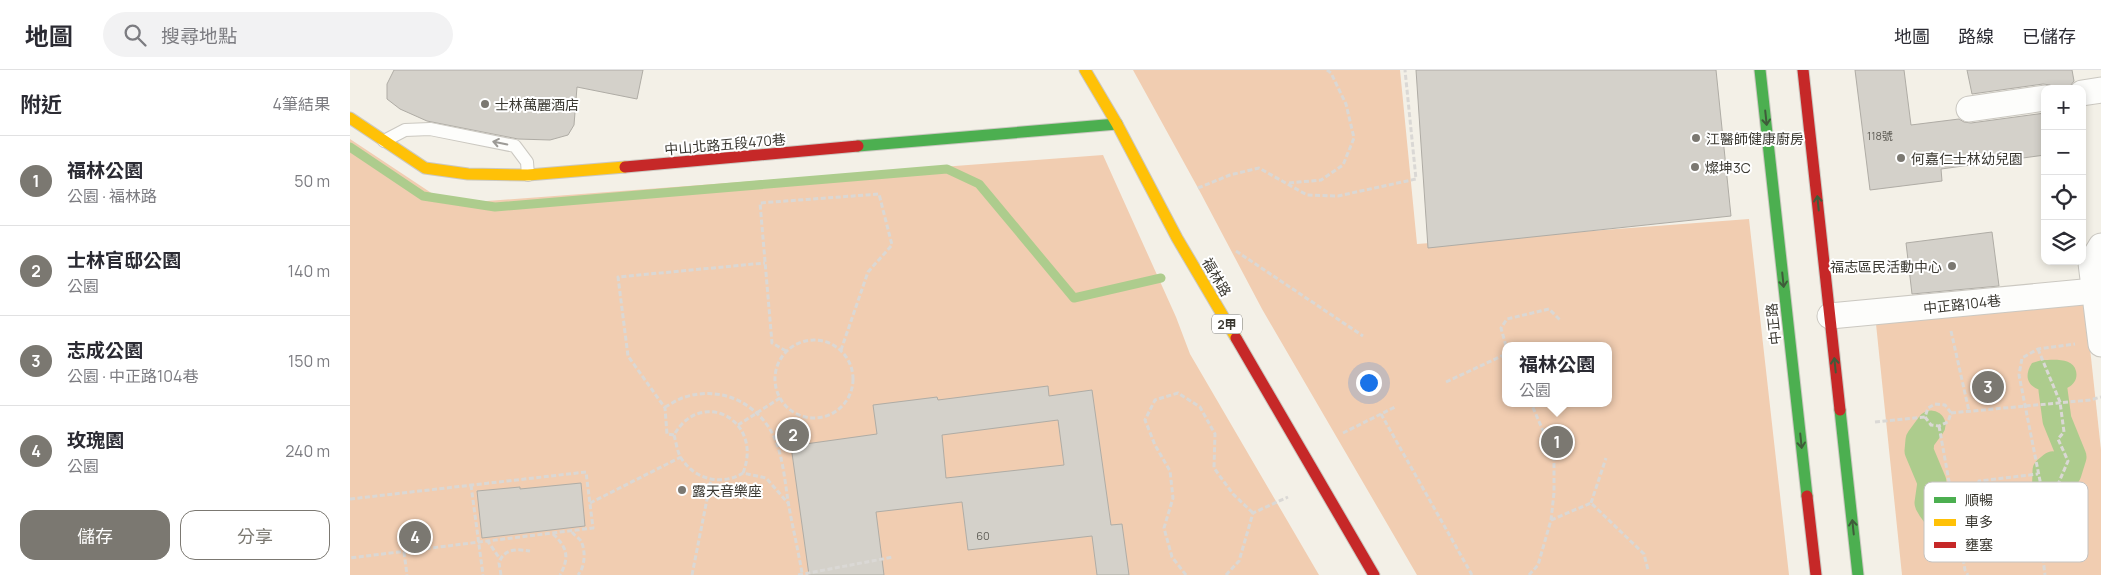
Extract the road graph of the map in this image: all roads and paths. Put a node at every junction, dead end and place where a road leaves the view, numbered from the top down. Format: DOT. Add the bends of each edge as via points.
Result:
graph roads {
  1 [pos="1085,70"];
  2 [pos="1327,70"];
  3 [pos="1405,70"];
  4 [pos="1760,70"];
  5 [pos="1803,70"];
  6 [pos="2101,90"];
  7 [pos="2086,92"];
  8 [pos="2041,99"];
  9 [pos="1969,109"];
  10 [pos="350,118"];
  11 [pos="1117,124"];
  12 [pos="384,141"];
  13 [pos="528,175"];
  14 [pos="1288,183"];
  15 [pos="1198,188"];
  16 [pos="2101,246"];
  17 [pos="1236,250"];
  18 [pos="765,263"];
  19 [pos="2094,291"];
  20 [pos="1945,306"];
  21 [pos="1830,316"];
  22 [pos="1561,321"];
  23 [pos="1363,336"];
  24 [pos="1505,342"];
  25 [pos="2092,343"];
  26 [pos="2038,349"];
  27 [pos="841,350"];
  28 [pos="786,351"];
  29 [pos="1502,356"];
  30 [pos="1446,382"];
  31 [pos="2101,397"];
  32 [pos="780,398"];
  33 [pos="2060,402"];
  34 [pos="2024,406"];
  35 [pos="1395,407"];
  36 [pos="1533,407"];
  37 [pos="665,408"];
  38 [pos="1969,411"];
  39 [pos="757,413"];
  40 [pos="1951,413"];
  41 [pos="1381,414"];
  42 [pos="1925,417"];
  43 [pos="1875,422"];
  44 [pos="738,425"];
  45 [pos="1940,426"];
  46 [pos="1343,433"];
  47 [pos="674,435"];
  48 [pos="681,458"];
  49 [pos="1606,458"];
  50 [pos="743,473"];
  51 [pos="2038,474"];
  52 [pos="711,479"];
  53 [pos="1949,482"];
  54 [pos="1979,482"];
  55 [pos="2040,482"];
  56 [pos="2059,482"];
  57 [pos="471,485"];
  58 [pos="1288,497"];
  59 [pos="350,499"];
  60 [pos="788,503"];
  61 [pos="1591,503"];
  62 [pos="590,504"];
  63 [pos="1253,513"];
  64 [pos="1552,520"];
  65 [pos="571,532"];
  66 [pos="552,534"];
  67 [pos="487,540"];
  68 [pos="478,542"];
  69 [pos="1359,550"];
  70 [pos="530,551"];
  71 [pos="404,552"];
  72 [pos="893,557"];
  73 [pos="350,558"];
  74 [pos="500,559"];
  75 [pos="1964,562"];
  76 [pos="2043,562"];
  77 [pos="1648,570"];
  78 [pos="800,574"];
  79 [pos="407,575"];
  80 [pos="483,575"];
  81 [pos="501,575"];
  82 [pos="560,575"];
  83 [pos="578,575"];
  84 [pos="692,575"];
  85 [pos="1186,575"];
  86 [pos="1226,575"];
  87 [pos="1360,575"];
  88 [pos="1374,575"];
  89 [pos="1472,575"];
  90 [pos="1529,575"];
  91 [pos="1816,575"];
  92 [pos="1858,575"];
  93 [pos="1968,575"];
  94 [pos="2045,575"];
  1 -- 11 [label="main road, 福林路 / 2甲"];
  2 -- 14 [label="path" via="1346,104 1354,138 1343,165 1321,180"];
  3 -- 14 [label="path" via="1416,179 1338,196 1307,195"];
  4 -- 91 [label="main road, 中正路, one-way"];
  21 -- 5 [label="main road, one-way"];
  6 -- 7 [label="street"];
  8 -- 9 [label="street"];
  10 -- 12 [label="main road, 中山北路五段470巷"];
  11 -- 13 [label="main road, 中山北路五段470巷"];
  11 -- 69 [label="main road, 福林路 / 2甲" via="1177,238"];
  12 -- 13 [label="main road, 中山北路五段470巷" via="425,168 468,174"];
  13 -- 12 [label="lane, one-way" via="527,162 515,146 430,129 405,130"];
  14 -- 15 [label="path" via="1259,168"];
  16 -- 19 [label="street" via="2091,263"];
  17 -- 23 [label="path"];
  18 -- 27 [label="path" via="760,203 879,194 892,245 868,272"];
  18 -- 28 [label="path" via="772,343"];
  18 -- 37 [label="path" via="618,277 628,356"];
  19 -- 20 [label="street, 中正路104巷"];
  19 -- 25 [label="street"];
  20 -- 21 [label="street, 中正路104巷"];
  20 -- 38 [label="path"];
  92 -- 21 [label="main road, one-way"];
  22 -- 24 [label="path" via="1549,309 1507,320 1501,328"];
  25 -- 26 [label="path"];
  26 -- 33 [label="path"];
  26 -- 34 [label="path" via="2022,358 2019,375"];
  27 -- 28 [label="path" via="831,342 819,339 795,344"];
  27 -- 32 [label="path" via="849,359 853,377 850,396 843,406 828,415 809,418 798,415"];
  28 -- 32 [label="path" via="775,374"];
  29 -- 30 [label="path"];
  31 -- 33 [label="path"];
  32 -- 39 [label="path"];
  33 -- 34 [label="path"];
  33 -- 56 [label="path" via="2062,434 2058,439 2068,461"];
  34 -- 38 [label="path"];
  34 -- 51 [label="path"];
  35 -- 41 [label="path"];
  36 -- 64 [label="path" via="1554,456"];
  37 -- 39 [label="path" via="684,397 706,393 729,396"];
  37 -- 47 [label="path" via="667,434"];
  38 -- 40 [label="path"];
  39 -- 44 [label="path"];
  39 -- 60 [label="path" via="776,442"];
  40 -- 42 [label="path" via="1945,405 1935,404 1928,408"];
  40 -- 45 [label="path" via="1948,422"];
  41 -- 46 [label="path"];
  41 -- 89 [label="path"];
  42 -- 43 [label="path"];
  42 -- 45 [label="path" via="1931,425"];
  44 -- 47 [label="path" via="716,412 703,412 680,423"];
  44 -- 50 [label="path" via="746,436 748,448 748,461"];
  45 -- 53 [label="path"];
  47 -- 48 [label="path"];
  48 -- 52 [label="path"];
  48 -- 62 [label="path"];
  49 -- 61 [label="path"];
  50 -- 52 [label="path" via="731,480"];
  50 -- 60 [label="path" via="766,478"];
  51 -- 54 [label="path"];
  51 -- 55 [label="path"];
  52 -- 84 [label="path"];
  57 -- 59 [label="path"];
  57 -- 62 [label="path" via="586,472"];
  57 -- 68 [label="path"];
  58 -- 63 [label="path"];
  60 -- 78 [label="path"];
  61 -- 64 [label="path"];
  61 -- 77 [label="path" via="1644,554"];
  62 -- 65 [label="path" via="593,528"];
  63 -- 85 [label="path" via="1233,494 1214,468 1215,434 1200,407 1178,393 1155,400 1145,420 1170,471 1173,498 1164,528 1172,557"];
  63 -- 86 [label="path" via="1239,562"];
  64 -- 90 [label="path" via="1538,565"];
  65 -- 66 [label="path"];
  65 -- 83 [label="path" via="581,541 584,557"];
  66 -- 67 [label="path"];
  66 -- 82 [label="path" via="563,544 566,557"];
  67 -- 68 [label="path"];
  67 -- 74 [label="path"];
  68 -- 71 [label="path"];
  68 -- 80 [label="path"];
  69 -- 87 [label="lane"];
  69 -- 88 [label="main road, 福林路 / 2甲"];
  70 -- 74 [label="path" via="514,549"];
  71 -- 73 [label="path"];
  71 -- 79 [label="path"];
  72 -- 78 [label="path"];
  74 -- 81 [label="path"];
  75 -- 93 [label="path"];
  76 -- 94 [label="path"];
}
